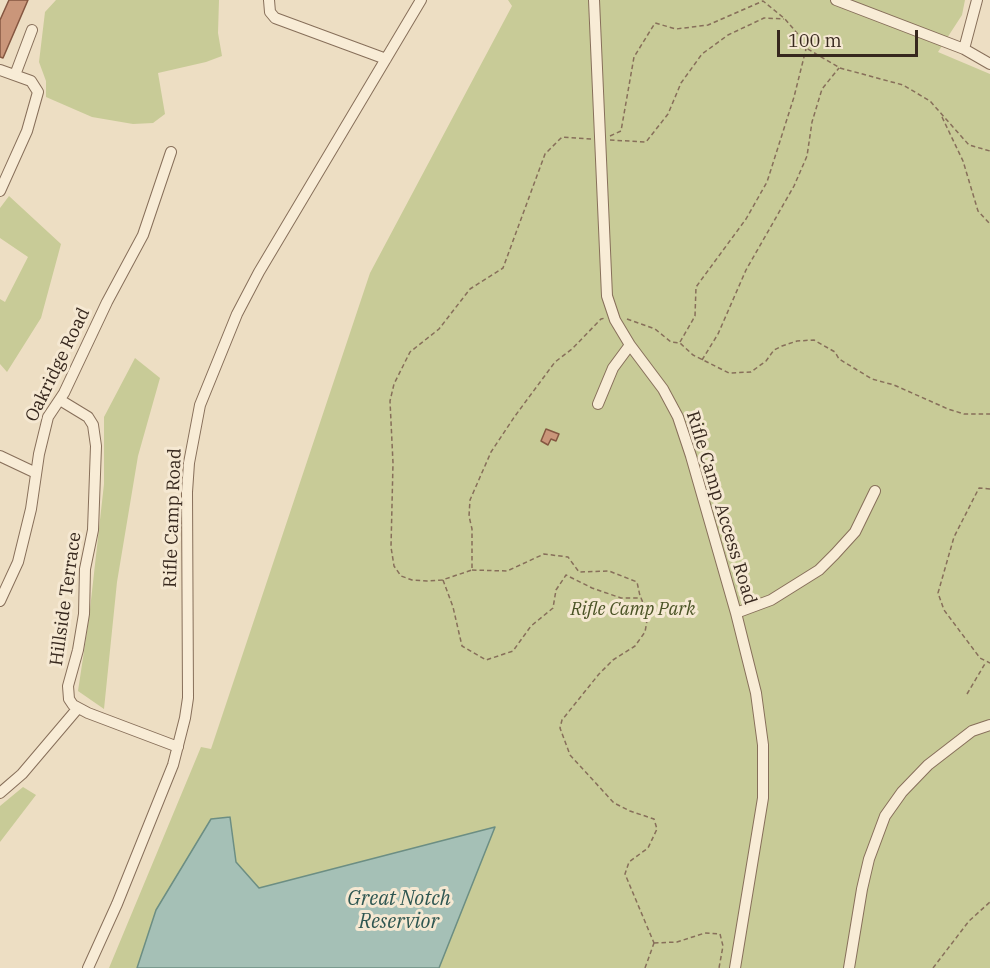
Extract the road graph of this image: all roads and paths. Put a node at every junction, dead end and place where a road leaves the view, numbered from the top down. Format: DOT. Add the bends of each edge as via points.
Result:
graph roads {
  1 [pos="269,0"];
  2 [pos="421,0"];
  3 [pos="594,0"];
  4 [pos="836,0"];
  5 [pos="977,0"];
  6 [pos="785,19"];
  7 [pos="32,30"];
  8 [pos="806,48"];
  9 [pos="964,49"];
  10 [pos="386,59"];
  11 [pos="990,64"];
  12 [pos="840,68"];
  13 [pos="0,70"];
  14 [pos="15,75"];
  15 [pos="941,115"];
  16 [pos="600,140"];
  17 [pos="171,152"];
  18 [pos="0,191"];
  19 [pos="990,224"];
  20 [pos="680,343"];
  21 [pos="630,345"];
  22 [pos="702,360"];
  23 [pos="60,400"];
  24 [pos="598,404"];
  25 [pos="0,456"];
  26 [pos="36,472"];
  27 [pos="990,489"];
  28 [pos="875,491"];
  29 [pos="472,570"];
  30 [pos="442,580"];
  31 [pos="640,598"];
  32 [pos="0,601"];
  33 [pos="736,613"];
  34 [pos="987,661"];
  35 [pos="990,663"];
  36 [pos="967,694"];
  37 [pos="78,708"];
  38 [pos="990,725"];
  39 [pos="178,747"];
  40 [pos="0,793"];
  41 [pos="990,902"];
  42 [pos="654,943"];
  43 [pos="88,968"];
  44 [pos="645,968"];
  45 [pos="719,968"];
  46 [pos="735,968"];
  47 [pos="849,968"];
  48 [pos="933,968"];
  1 -- 10 [label="street" via="275,18"];
  2 -- 10 [label="street, Rifle Camp Road"];
  3 -- 16 [label="street, Rifle Camp Access Road"];
  4 -- 9 [label="street"];
  5 -- 9 [label="street"];
  6 -- 16 [label="path" via="764,18 728,35 702,54 681,83 668,114 646,142"];
  7 -- 14 [label="street"];
  8 -- 20 [label="path" via="767,182 746,219 696,287 694,316"];
  9 -- 11 [label="street"];
  10 -- 39 [label="street, Rifle Camp Road" via="259,272 237,314 200,405 187,492 189,698"];
  12 -- 22 [label="path" via="822,89 807,156 794,186 746,270"];
  13 -- 14 [label="street"];
  14 -- 18 [label="street" via="31,81 38,92 27,130"];
  15 -- 19 [label="path" via="963,161 978,211"];
  16 -- 21 [label="street, Rifle Camp Access Road" via="607,296"];
  17 -- 23 [label="street, Oakridge Road" via="143,235"];
  21 -- 24 [label="street" via="613,368"];
  21 -- 33 [label="street, Rifle Camp Access Road" via="663,389 678,417"];
  23 -- 26 [label="street, Oakridge Road" via="48,417"];
  23 -- 37 [label="street, Hillside Terrace" via="88,417 96,446 84,614 68,692"];
  25 -- 26 [label="street"];
  26 -- 32 [label="street, Oakridge Road" via="18,562"];
  27 -- 34 [label="path" via="979,488 954,537 938,593 944,610 980,658"];
  28 -- 33 [label="street" via="855,532 819,570 771,600"];
  29 -- 31 [label="path" via="507,571 544,554 568,557 579,572 609,571 637,582"];
  30 -- 31 [label="path" via="462,646 486,660 513,651 531,626 553,608 556,590 566,575 621,598"];
  31 -- 42 [label="path" via="648,615 645,632 635,646 599,674 562,720 560,728 570,754 614,803 654,819 657,829 648,848 629,862 625,874"];
  33 -- 46 [label="street, Rifle Camp Access Road" via="756,693 763,745 763,798"];
  34 -- 35 [label="path"];
  34 -- 36 [label="path"];
  37 -- 39 [label="street"];
  37 -- 40 [label="street" via="22,774"];
  38 -- 47 [label="street" via="972,731 928,765 885,816 869,859"];
  39 -- 43 [label="street, Rifle Camp Road"];
  41 -- 48 [label="path" via="969,921"];
  42 -- 44 [label="path"];
  42 -- 45 [label="path" via="677,942 705,933 720,934 723,946"];
}
